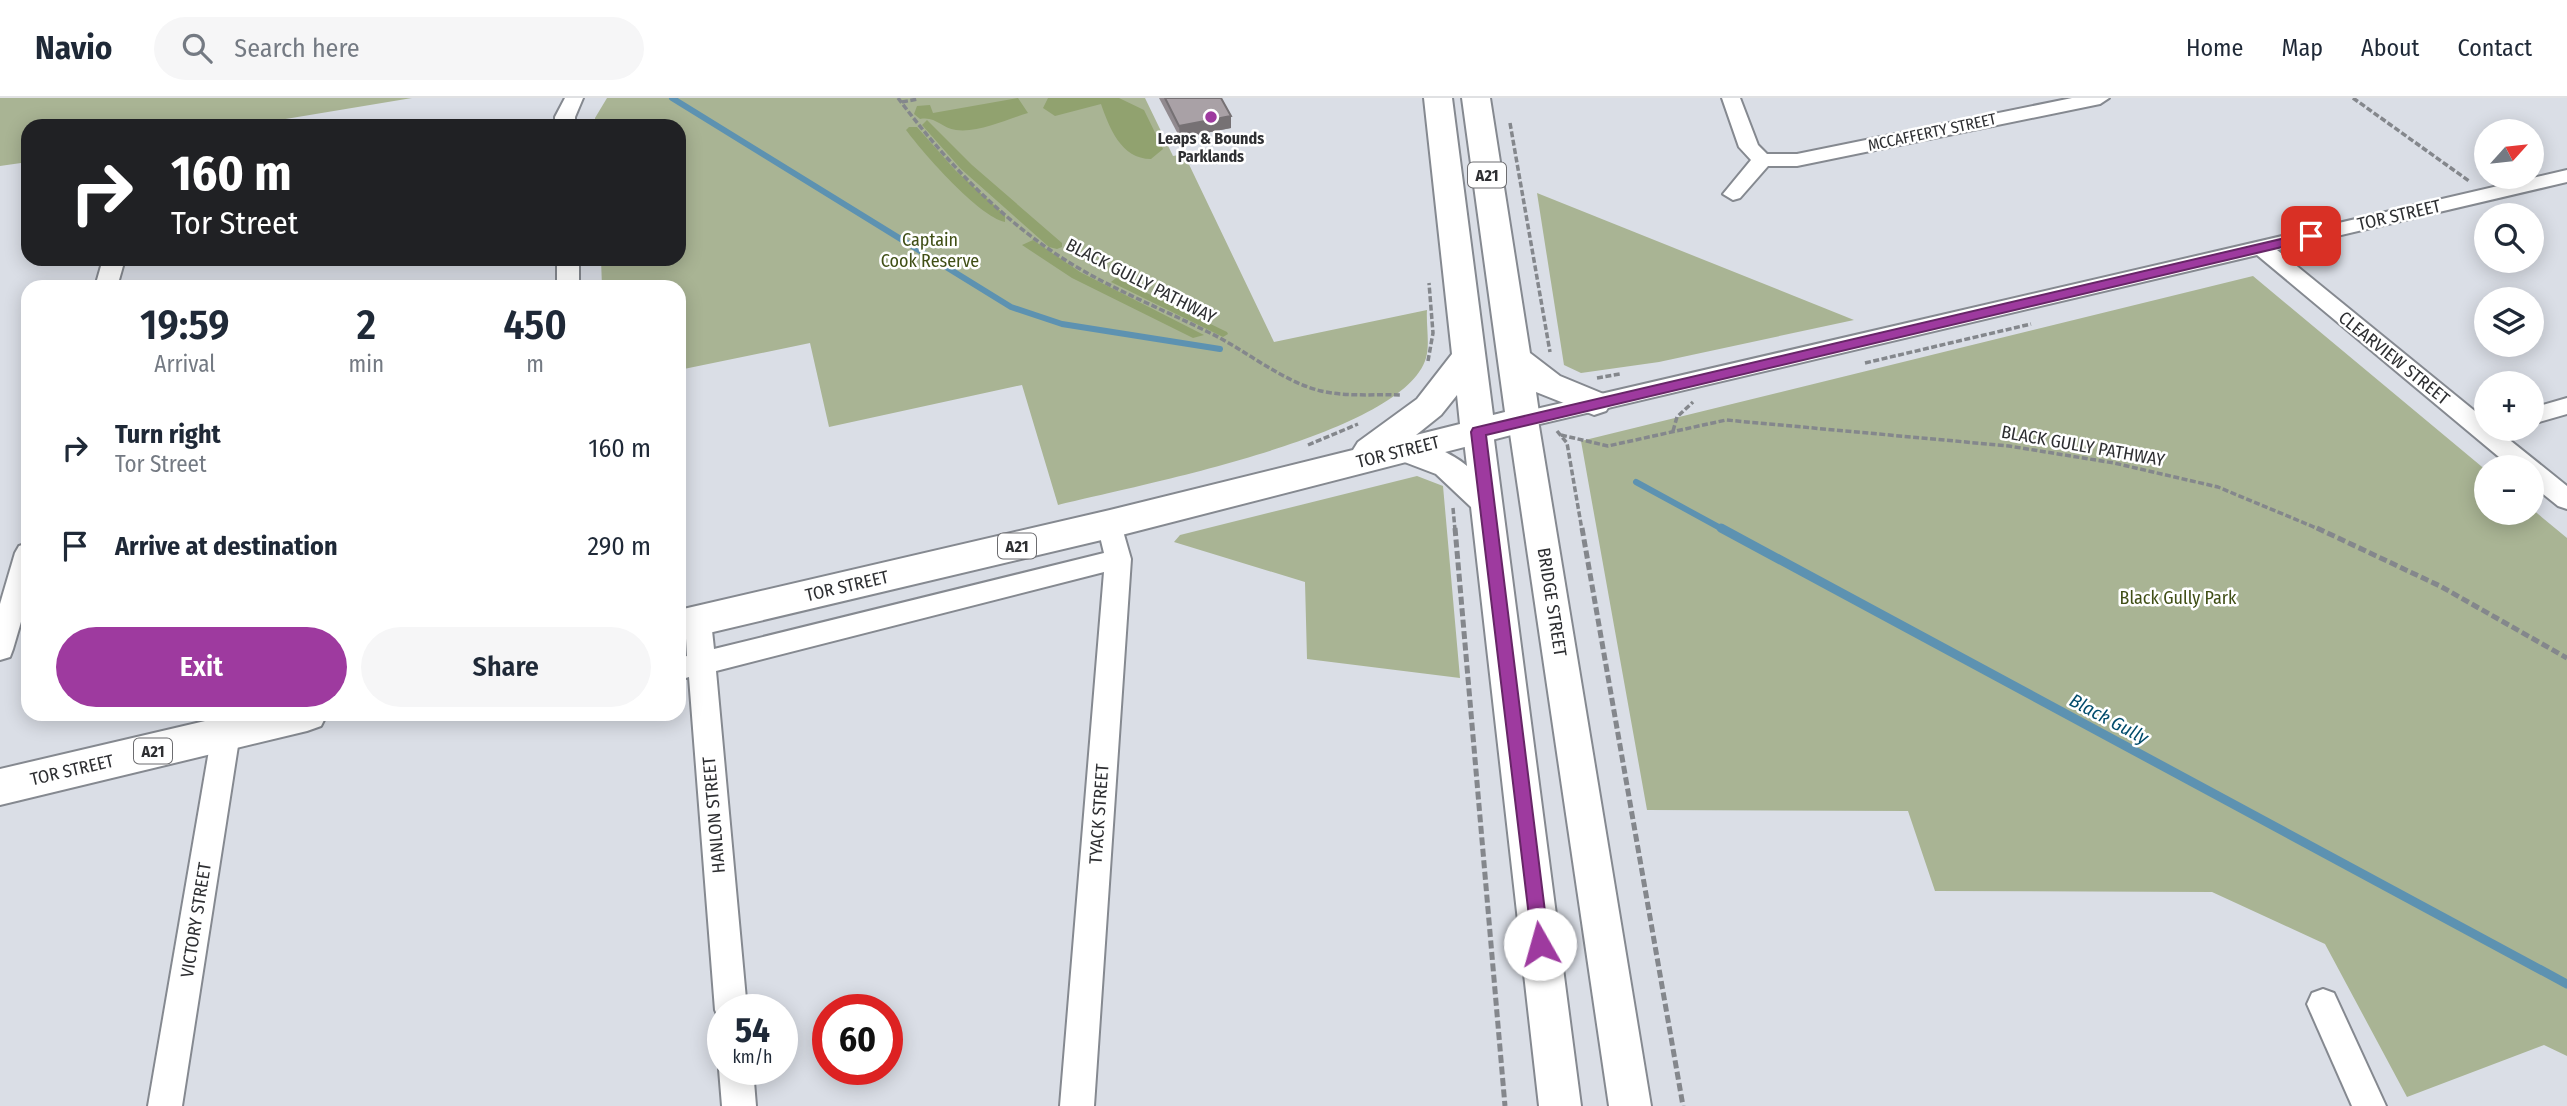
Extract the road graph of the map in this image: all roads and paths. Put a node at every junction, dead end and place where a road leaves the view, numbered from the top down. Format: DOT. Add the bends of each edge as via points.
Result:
graph roads {
  1 [pos="574,98"];
  2 [pos="1438,98"];
  3 [pos="1476,98"];
  4 [pos="1731,98"];
  5 [pos="2100,98"];
  6 [pos="2353,98"];
  7 [pos="918,99"];
  8 [pos="900,100"];
  9 [pos="1508,111"];
  10 [pos="565,119"];
  11 [pos="1762,160"];
  12 [pos="2567,176"];
  13 [pos="2471,182"];
  14 [pos="1732,194"];
  15 [pos="2261,248"];
  16 [pos="1428,278"];
  17 [pos="1469,355"];
  18 [pos="1515,359"];
  19 [pos="1554,363"];
  20 [pos="1426,366"];
  21 [pos="1409,389"];
  22 [pos="1403,395"];
  23 [pos="1411,398"];
  24 [pos="1594,403"];
  25 [pos="2567,406"];
  26 [pos="2544,413"];
  27 [pos="1523,420"];
  28 [pos="2474,421"];
  29 [pos="1478,432"];
  30 [pos="2498,441"];
  31 [pos="1405,450"];
  32 [pos="2513,455"];
  33 [pos="1354,462"];
  34 [pos="2544,481"];
  35 [pos="2567,500"];
  36 [pos="1469,502"];
  37 [pos="1110,524"];
  38 [pos="1118,559"];
  39 [pos="21,577"];
  40 [pos="689,623"];
  41 [pos="0,649"];
  42 [pos="2567,658"];
  43 [pos="690,667"];
  44 [pos="277,721"];
  45 [pos="226,733"];
  46 [pos="0,787"];
  47 [pos="729,994"];
  48 [pos="2323,1004"];
  49 [pos="737,1085"];
  50 [pos="165,1106"];
  51 [pos="739,1106"];
  52 [pos="1077,1106"];
  53 [pos="1505,1106"];
  54 [pos="1559,1106"];
  55 [pos="1630,1106"];
  56 [pos="1683,1106"];
  57 [pos="2369,1106"];
  1 -- 10 [label="street"];
  2 -- 17 [label="highway, A21"];
  3 -- 18 [label="highway, BRIDGE STREET / A21"];
  4 -- 11 [label="street" via="1749,147"];
  5 -- 11 [label="street, MCCAFFERTY STREET" via="1797,160"];
  6 -- 13 [label="path"];
  7 -- 8 [label="path"];
  8 -- 22 [label="path, BLACK GULLY PATHWAY" via="959,170 1035,239 1071,264 1313,389"];
  9 -- 19 [label="path" via="1546,339"];
  11 -- 14 [label="street"];
  12 -- 15 [label="street, TOR STREET"];
  15 -- 24 [label="street, TOR STREET"];
  15 -- 28 [label="street, CLEARVIEW STREET"];
  16 -- 20 [label="path" via="1433,341"];
  17 -- 29 [label="highway"];
  17 -- 33 [label="highway, A21" via="1429,407"];
  18 -- 24 [label="highway" via="1548,384"];
  18 -- 27 [label="highway, BRIDGE STREET / A21"];
  21 -- 22 [label="path"];
  22 -- 23 [label="path, BLACK GULLY PATHWAY"];
  24 -- 27 [label="street, TOR STREET"];
  25 -- 26 [label="street"];
  27 -- 29 [label="highway, TOR STREET / A21"];
  27 -- 55 [label="main road, BRIDGE STREET"];
  29 -- 31 [label="highway, TOR STREET / A21"];
  29 -- 36 [label="main road"];
  30 -- 32 [label="street, CLEARVIEW STREET"];
  31 -- 33 [label="highway, TOR STREET / A21"];
  31 -- 36 [label="main road" via="1451,469"];
  33 -- 37 [label="highway, TOR STREET / A21"];
  34 -- 35 [label="street"];
  36 -- 53 [label="path"];
  36 -- 54 [label="main road"];
  37 -- 38 [label="street, TYACK STREET"];
  37 -- 40 [label="highway, TOR STREET / A21"];
  38 -- 43 [label="street"];
  38 -- 52 [label="street, TYACK STREET"];
  39 -- 41 [label="street"];
  40 -- 43 [label="street, HANLON STREET"];
  42 -- 56 [label="path, BLACK GULLY PATHWAY" via="2440,586 2317,528 2218,487 2114,463 2009,446 1726,420 1608,446 1559,434 1567,443"];
  43 -- 47 [label="street, HANLON STREET"];
  44 -- 45 [label="highway, TOR STREET / A21"];
  45 -- 46 [label="highway, TOR STREET / A21"];
  45 -- 50 [label="street, VICTORY STREET"];
  48 -- 57 [label="street"];
  49 -- 51 [label="street"];
}
